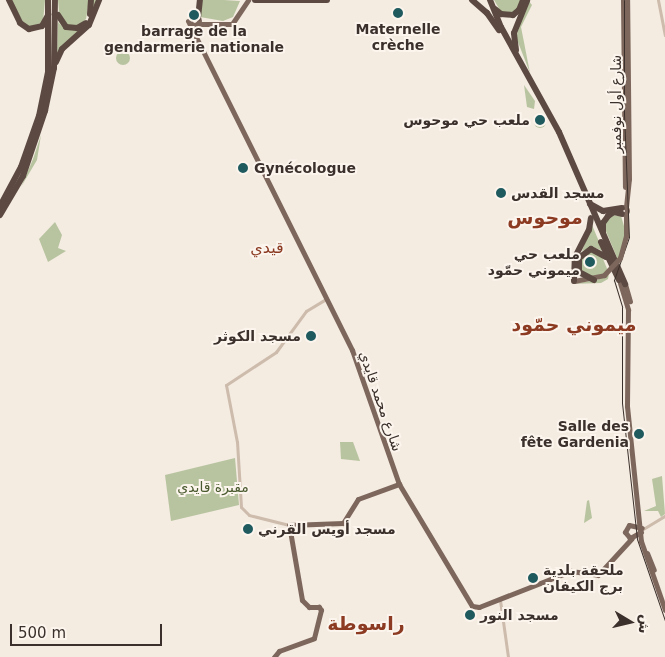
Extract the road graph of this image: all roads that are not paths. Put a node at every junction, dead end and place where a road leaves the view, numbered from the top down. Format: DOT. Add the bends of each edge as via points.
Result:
graph roads {
  1 [pos="9,0"];
  2 [pos="48,0"];
  3 [pos="91,0"];
  4 [pos="99,0"];
  5 [pos="194,0"];
  6 [pos="200,0"];
  7 [pos="255,0"];
  8 [pos="327,0"];
  9 [pos="472,0"];
  10 [pos="489,0"];
  11 [pos="523,0"];
  12 [pos="527,0"];
  13 [pos="625,0"];
  14 [pos="658,0"];
  15 [pos="55,3"];
  16 [pos="245,3"];
  17 [pos="49,11"];
  18 [pos="194,20"];
  19 [pos="499,30"];
  20 [pos="665,35"];
  21 [pos="197,39"];
  22 [pos="54,68"];
  23 [pos="526,72"];
  24 [pos="584,194"];
  25 [pos="0,206"];
  26 [pos="623,211"];
  27 [pos="0,215"];
  28 [pos="591,218"];
  29 [pos="604,238"];
  30 [pos="579,258"];
  31 [pos="607,258"];
  32 [pos="594,280"];
  33 [pos="575,281"];
  34 [pos="623,284"];
  35 [pos="327,299"];
  36 [pos="399,484"];
  37 [pos="665,516"];
  38 [pos="639,520"];
  39 [pos="634,524"];
  40 [pos="289,525"];
  41 [pos="642,530"];
  42 [pos="632,537"];
  43 [pos="641,541"];
  44 [pos="500,600"];
  45 [pos="665,602"];
  46 [pos="665,610"];
  47 [pos="274,657"];
  48 [pos="508,657"];
  1 -- 17 [label="highway" via="20,23 29,29 42,26"];
  2 -- 17 [label="highway"];
  3 -- 15 [label="highway" via="88,18 77,28 62,23"];
  4 -- 22 [label="highway" via="89,25 62,49"];
  5 -- 18 [label="highway"];
  6 -- 18 [label="highway"];
  7 -- 8 [label="highway"];
  9 -- 19 [label="highway"];
  10 -- 11 [label="highway" via="497,11 508,15 519,10"];
  10 -- 19 [label="highway"];
  10 -- 23 [label="highway"];
  12 -- 23 [label="highway" via="514,38"];
  13 -- 26 [label="main road, شارع أول نوفمبر" via="629,179"];
  14 -- 20 [label="street"];
  15 -- 22 [label="highway"];
  16 -- 18 [label="main road" via="236,17 227,22"];
  17 -- 25 [label="highway" via="48,72 39,116 22,167"];
  18 -- 21 [label="main road"];
  18 -- 21 [label="main road, شارع محمد قايدي" via="191,28"];
  19 -- 28 [label="highway" via="542,107"];
  21 -- 35 [label="main road, شارع محمد قايدي"];
  22 -- 27 [label="highway" via="36,144 18,186"];
  23 -- 24 [label="highway" via="559,132"];
  24 -- 26 [label="highway" via="595,208 606,212"];
  24 -- 29 [label="highway"];
  26 -- 29 [label="highway" via="614,212 605,219"];
  26 -- 32 [label="main road, bridge" via="626,236 620,258 604,275"];
  28 -- 31 [label="highway"];
  28 -- 33 [label="highway" via="590,230 575,257"];
  29 -- 34 [label="highway"];
  30 -- 31 [label="highway" via="591,249"];
  30 -- 32 [label="highway" via="579,272"];
  30 -- 33 [label="highway"];
  31 -- 34 [label="highway"];
  32 -- 33 [label="main road"];
  34 -- 38 [label="main road" via="628,310 627,406"];
  34 -- 41 [label="main road" via="631,304 629,397"];
  35 -- 36 [label="main road, شارع محمد قايدي" via="359,366"];
  35 -- 40 [label="street" via="306,311 276,352 226,385 238,442 241,507 249,515"];
  36 -- 40 [label="main road" via="358,499 343,523"];
  36 -- 44 [label="main road, شارع محمد قايدي" via="472,606"];
  37 -- 41 [label="street"];
  38 -- 39 [label="main road"];
  38 -- 41 [label="main road"];
  39 -- 41 [label="main road"];
  39 -- 42 [label="main road" via="625,529"];
  40 -- 47 [label="main road" via="302,600 309,607 321,610 314,638 279,651"];
  41 -- 42 [label="main road"];
  41 -- 43 [label="main road"];
  41 -- 45 [label="main road"];
  42 -- 43 [label="main road"];
  42 -- 44 [label="main road, شارع محمد قايدي" via="600,574 571,571"];
  43 -- 46 [label="main road"];
  44 -- 48 [label="street"];
}
